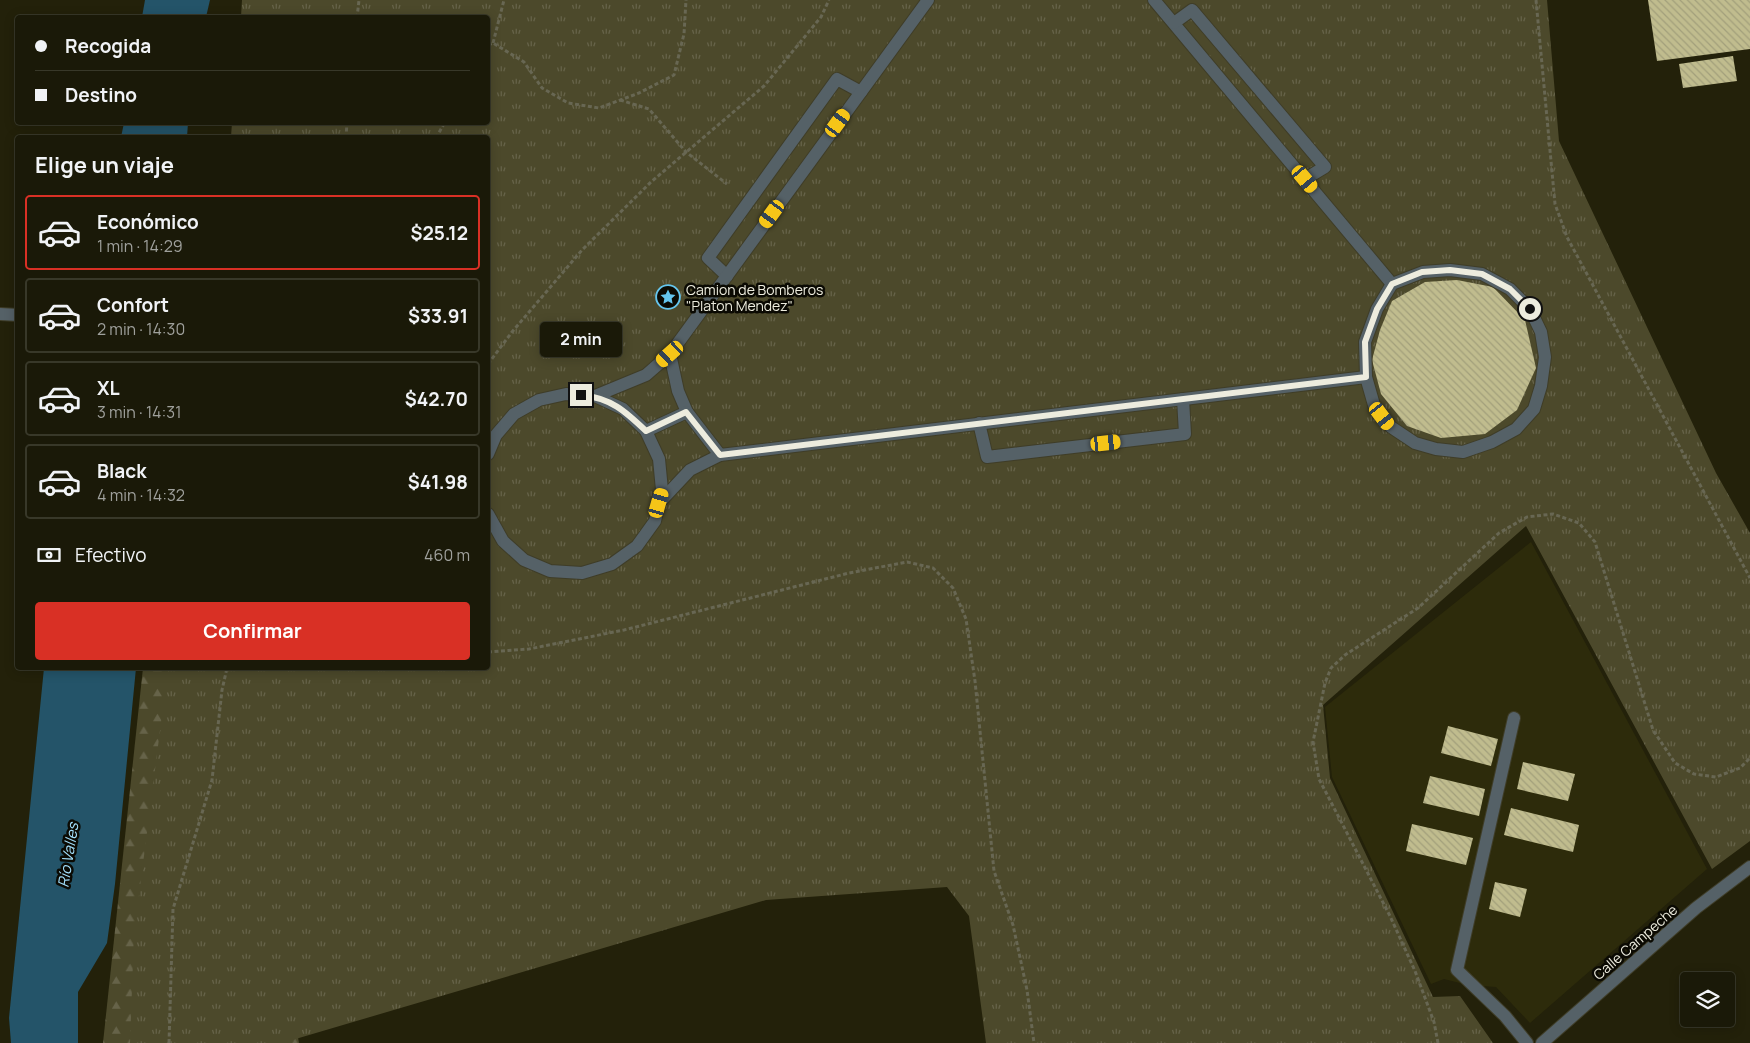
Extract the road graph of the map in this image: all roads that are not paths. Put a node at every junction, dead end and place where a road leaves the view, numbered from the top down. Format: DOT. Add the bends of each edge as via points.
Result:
graph roads {
  1 [pos="928,0"];
  2 [pos="1154,0"];
  3 [pos="1174,24"];
  4 [pos="861,92"];
  5 [pos="1305,179"];
  6 [pos="727,276"];
  7 [pos="1392,284"];
  8 [pos="0,314"];
  9 [pos="15,315"];
  10 [pos="670,354"];
  11 [pos="1366,377"];
  12 [pos="595,396"];
  13 [pos="1183,399"];
  14 [pos="686,412"];
  15 [pos="979,424"];
  16 [pos="646,431"];
  17 [pos="490,449"];
  18 [pos="720,455"];
  19 [pos="659,503"];
  20 [pos="490,518"];
  21 [pos="1514,718"];
  22 [pos="1750,867"];
  23 [pos="1527,1043"];
  24 [pos="1542,1043"];
  1 -- 4 [label="street"];
  2 -- 3 [label="street"];
  3 -- 5 [label="street"];
  3 -- 5 [label="street" via="1192,10 1325,167"];
  4 -- 6 [label="street"];
  4 -- 6 [label="street" via="837,79 708,258"];
  5 -- 7 [label="street"];
  6 -- 10 [label="street"];
  7 -- 11 [label="street" via="1377,309 1365,342"];
  7 -- 11 [label="street" via="1422,272 1450,270 1482,274 1510,289 1530,309 1541,332 1545,358 1541,386 1534,409 1516,429 1463,452 1415,443 1391,427 1374,405"];
  8 -- 9 [label="street"];
  10 -- 12 [label="street" via="646,375"];
  10 -- 14 [label="street"];
  11 -- 13 [label="street"];
  12 -- 16 [label="street" via="623,410"];
  12 -- 17 [label="street" via="566,394 539,400 514,414 496,435"];
  13 -- 15 [label="street"];
  13 -- 15 [label="street" via="1185,434 987,457"];
  14 -- 16 [label="street"];
  14 -- 18 [label="street"];
  15 -- 18 [label="street"];
  16 -- 19 [label="street" via="659,459 662,490"];
  18 -- 19 [label="street" via="690,470"];
  19 -- 20 [label="street" via="655,521 637,546 612,564 582,573 550,571 524,560 503,541"];
  21 -- 23 [label="street" via="1458,970 1505,1016"];
  22 -- 24 [label="street, Calle Campeche" via="1696,908"];
}
